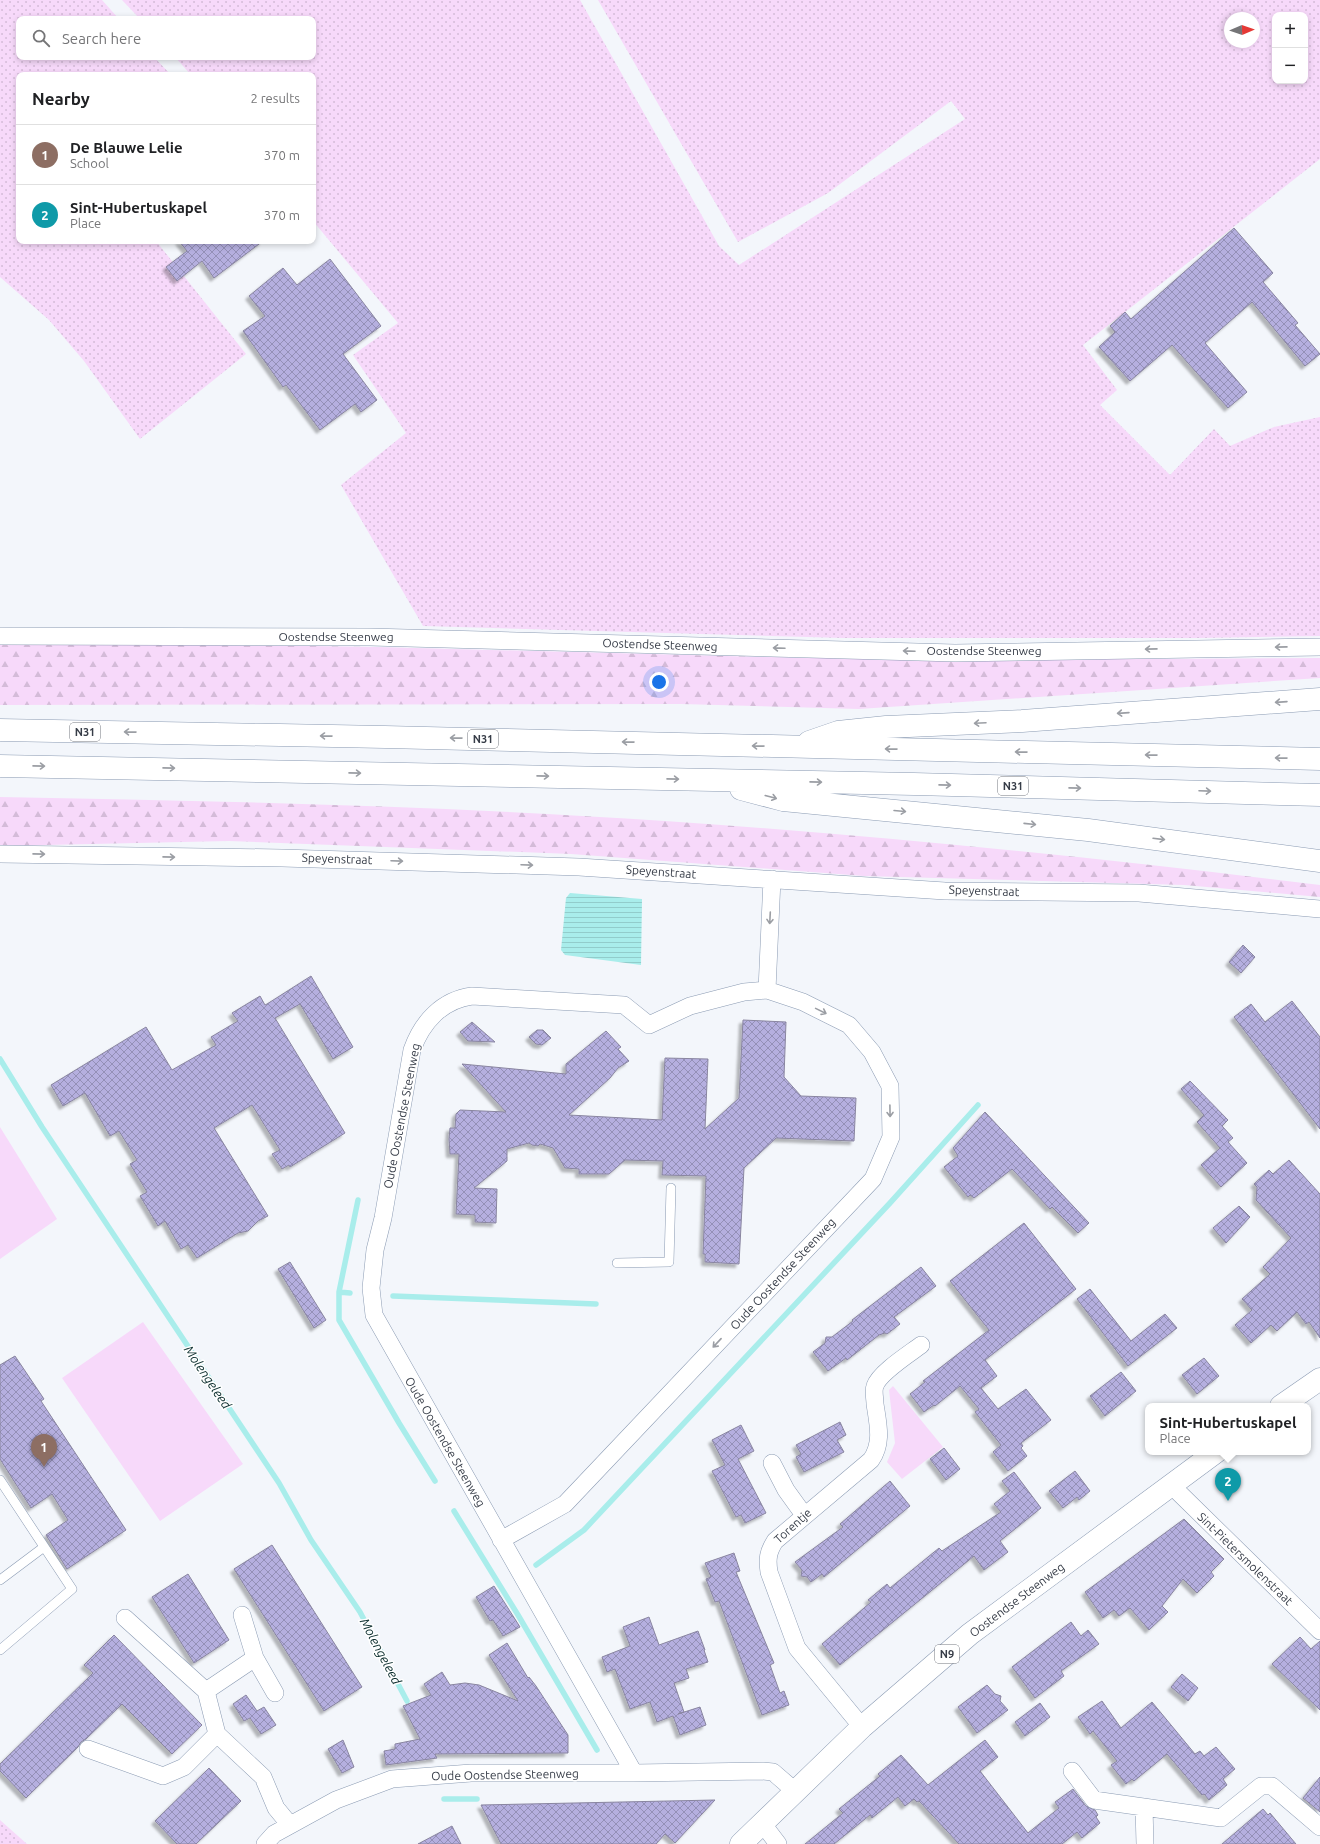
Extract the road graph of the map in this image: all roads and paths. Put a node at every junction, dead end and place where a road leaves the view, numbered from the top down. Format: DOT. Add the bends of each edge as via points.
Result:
graph roads {
  1 [pos="0,636"];
  2 [pos="1320,647"];
  3 [pos="1320,699"];
  4 [pos="0,730"];
  5 [pos="797,746"];
  6 [pos="1320,759"];
  7 [pos="0,766"];
  8 [pos="706,780"];
  9 [pos="1320,795"];
  10 [pos="0,854"];
  11 [pos="1320,861"];
  12 [pos="772,879"];
  13 [pos="1320,909"];
  14 [pos="766,990"];
  15 [pos="671,1188"];
  16 [pos="617,1263"];
  17 [pos="921,1345"];
  18 [pos="1320,1379"];
  19 [pos="1285,1403"];
  20 [pos="1212,1455"];
  21 [pos="772,1464"];
  22 [pos="0,1480"];
  23 [pos="1171,1485"];
  24 [pos="804,1515"];
  25 [pos="501,1540"];
  26 [pos="44,1546"];
  27 [pos="0,1580"];
  28 [pos="242,1615"];
  29 [pos="125,1618"];
  30 [pos="1320,1631"];
  31 [pos="0,1650"];
  32 [pos="255,1658"];
  33 [pos="206,1691"];
  34 [pos="275,1693"];
  35 [pos="862,1727"];
  36 [pos="217,1734"];
  37 [pos="88,1749"];
  38 [pos="1072,1771"];
  39 [pos="634,1773"];
  40 [pos="795,1791"];
  41 [pos="1144,1807"];
  42 [pos="762,1823"];
  43 [pos="290,1825"];
  44 [pos="1320,1827"];
  45 [pos="265,1844"];
  46 [pos="741,1844"];
  47 [pos="778,1844"];
  48 [pos="1145,1844"];
  2 -- 1 [label="street, Oostendse Steenweg, one-way" via="955,653 370,637"];
  3 -- 5 [label="main road, one-way" via="852,730"];
  5 -- 4 [label="main road, N31, one-way"];
  6 -- 5 [label="main road, N31, one-way"];
  7 -- 8 [label="main road, N31, one-way"];
  8 -- 9 [label="main road, N31, one-way"];
  8 -- 11 [label="main road, one-way" via="783,800 1088,830"];
  10 -- 12 [label="street, Speyenstraat, one-way" via="282,858 572,867"];
  12 -- 13 [label="street, Speyenstraat" via="945,891 1139,893"];
  12 -- 14 [label="street, one-way"];
  14 -- 25 [label="street, Oude Oostendse Steenweg, one-way" via="803,1002 849,1025 872,1052 890,1086 890,1137 873,1179 565,1504"];
  14 -- 25 [label="street, Oude Oostendse Steenweg" via="744,992 690,1006 649,1025 624,1005 466,997 450,1001 439,1009 416,1037 375,1250 371,1288 374,1315"];
  15 -- 16 [label="lane" via="669,1262"];
  17 -- 24 [label="street, Torentje" via="884,1374 875,1385 880,1438 878,1451 871,1460"];
  18 -- 19 [label="main road"];
  20 -- 23 [label="main road, Oostendse Steenweg / N9"];
  21 -- 24 [label="street"];
  22 -- 26 [label="lane"];
  23 -- 30 [label="street, Sint-Pietersmolenstraat"];
  23 -- 35 [label="main road, Oostendse Steenweg / N9" via="970,1634"];
  24 -- 35 [label="street, Torentje" via="775,1541 769,1550 769,1572 797,1648"];
  25 -- 39 [label="street, Oude Oostendse Steenweg"];
  26 -- 27 [label="lane"];
  26 -- 31 [label="lane" via="72,1589"];
  28 -- 32 [label="street"];
  29 -- 33 [label="street"];
  32 -- 33 [label="street"];
  32 -- 34 [label="street"];
  33 -- 36 [label="street"];
  35 -- 40 [label="main road, Oostendse Steenweg / N9"];
  36 -- 37 [label="street" via="184,1767 163,1776"];
  36 -- 43 [label="street" via="263,1777 276,1808"];
  38 -- 41 [label="street" via="1094,1800"];
  39 -- 40 [label="street, Oude Oostendse Steenweg" via="773,1772"];
  39 -- 43 [label="street, Oude Oostendse Steenweg" via="471,1773 392,1779 336,1800"];
  40 -- 42 [label="main road, Oostendse Steenweg / N9"];
  41 -- 44 [label="street" via="1221,1818 1261,1786 1272,1786"];
  41 -- 48 [label="street"];
  42 -- 46 [label="main road, Oostendse Steenweg / N9"];
  42 -- 47 [label="street"];
  43 -- 45 [label="street, Oude Oostendse Steenweg" via="274,1834"];
}
